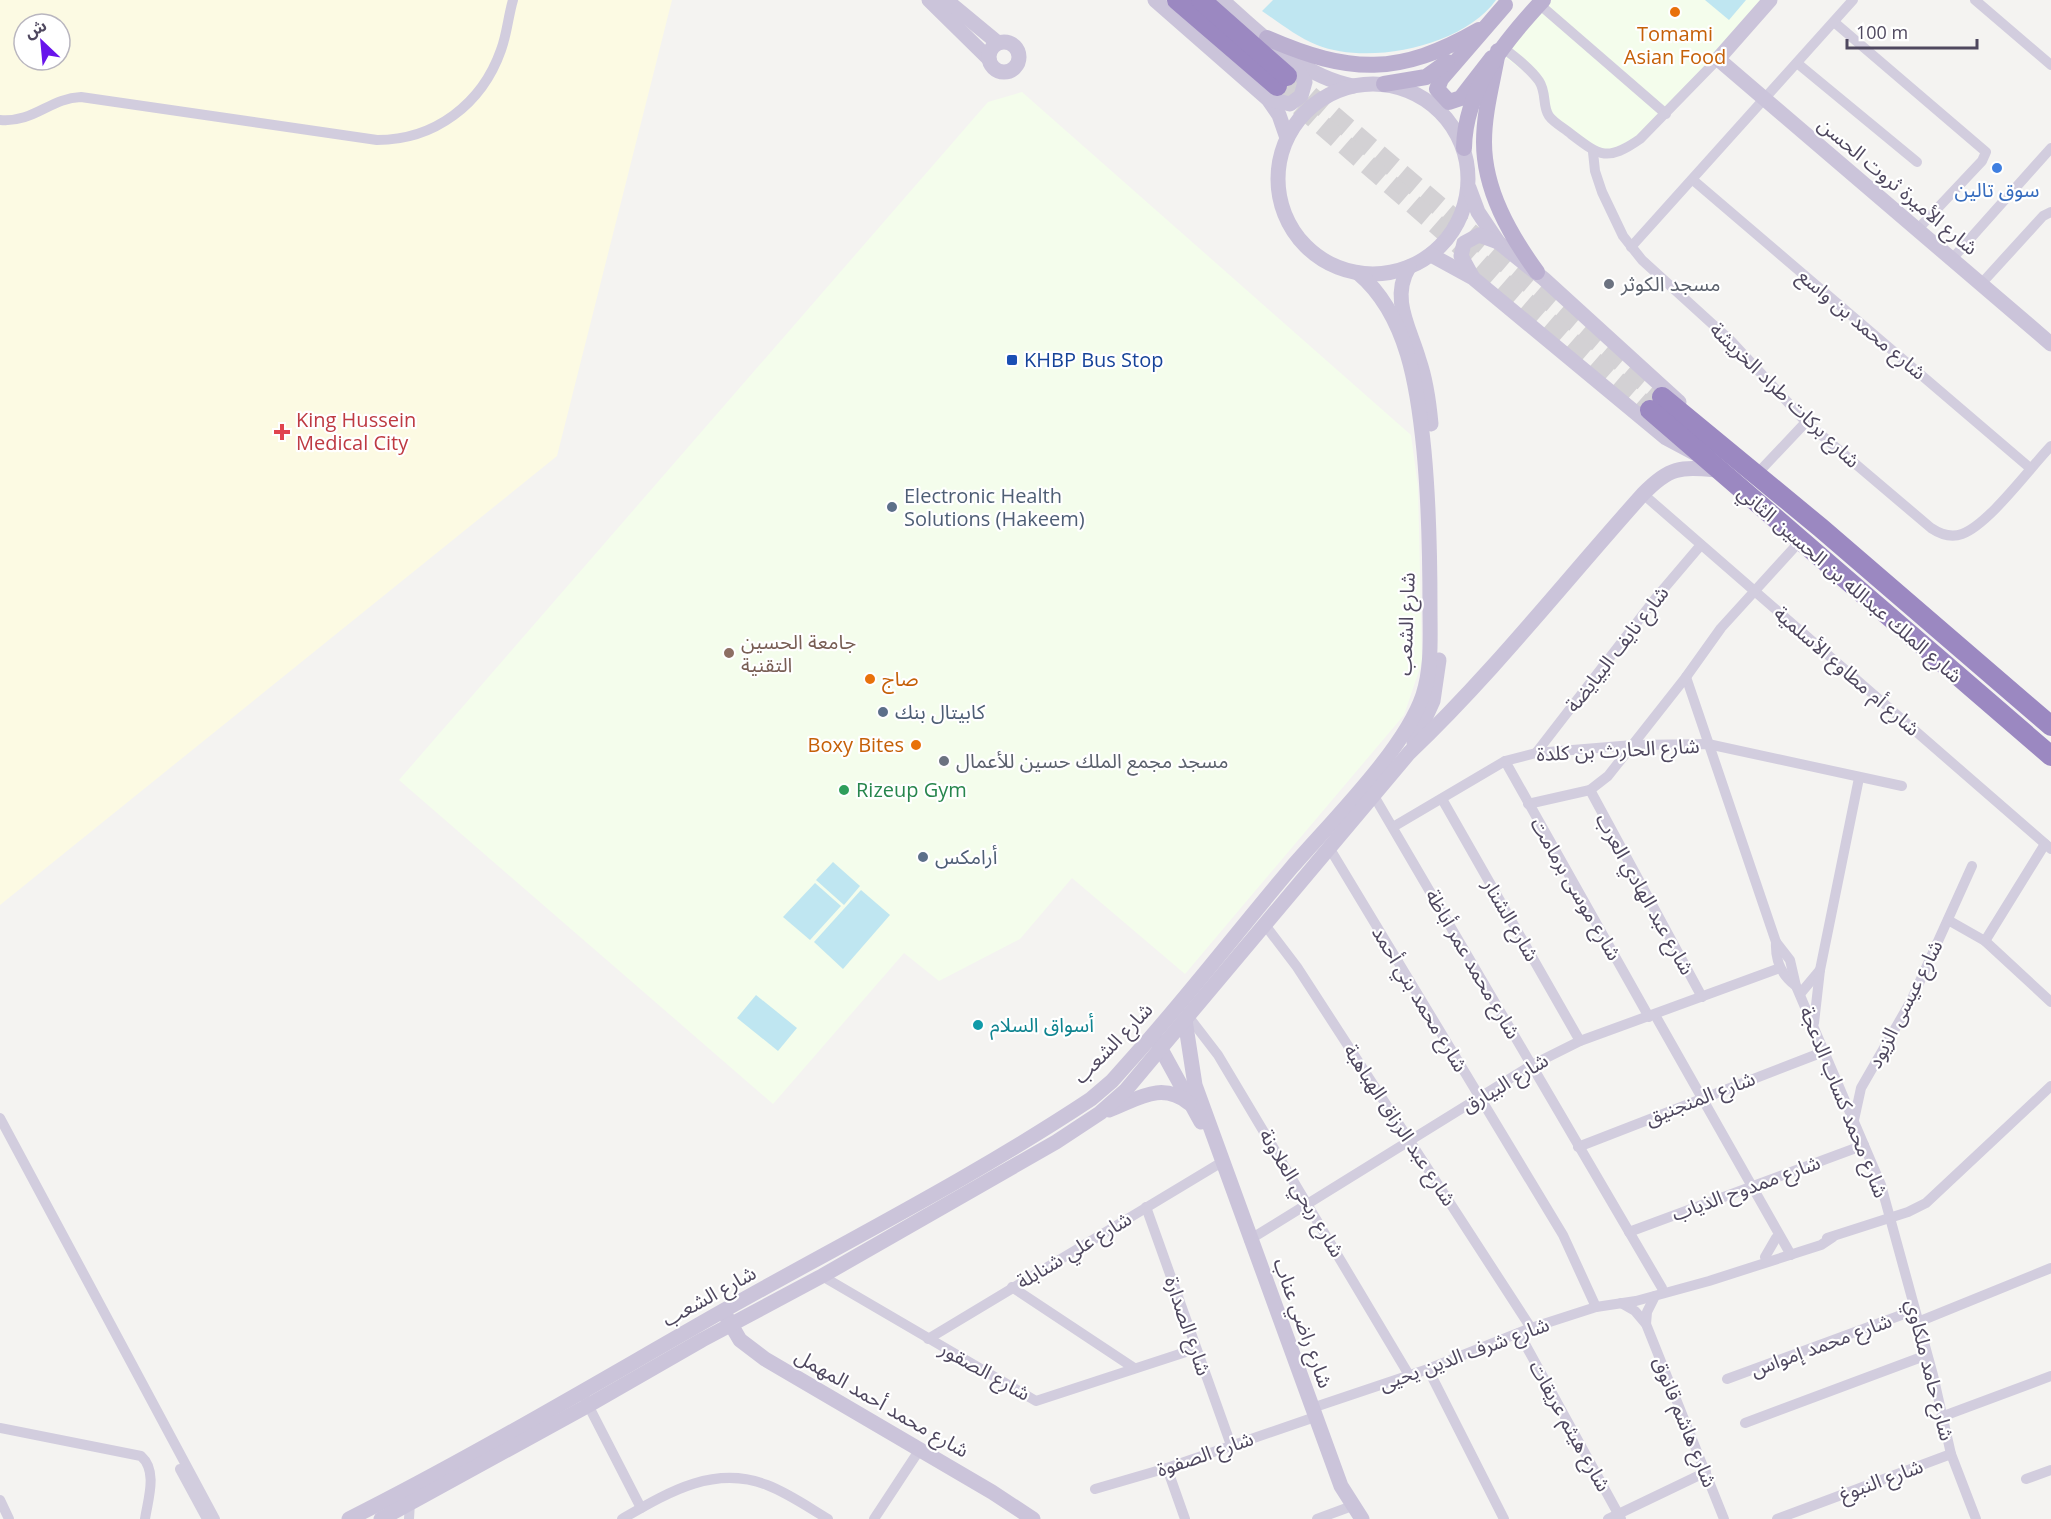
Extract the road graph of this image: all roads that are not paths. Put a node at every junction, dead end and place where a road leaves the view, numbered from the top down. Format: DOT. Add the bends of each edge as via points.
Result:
graph roads {
  1 [pos="513,0"];
  2 [pos="929,0"];
  3 [pos="946,0"];
  4 [pos="1155,0"];
  5 [pos="1177,0"];
  6 [pos="1201,0"];
  7 [pos="1222,0"];
  8 [pos="1770,0"];
  9 [pos="1853,0"];
  10 [pos="1975,0"];
  11 [pos="1541,2"];
  12 [pos="1507,3"];
  13 [pos="1834,22"];
  14 [pos="1479,30"];
  15 [pos="1267,38"];
  16 [pos="998,43"];
  17 [pos="1498,52"];
  18 [pos="988,59"];
  19 [pos="1718,59"];
  20 [pos="1797,63"];
  21 [pos="2051,65"];
  22 [pos="1280,79"];
  23 [pos="1384,84"];
  24 [pos="1353,86"];
  25 [pos="1764,101"];
  26 [pos="1666,114"];
  27 [pos="0,120"];
  28 [pos="1287,138"];
  29 [pos="1464,148"];
  30 [pos="2051,148"];
  31 [pos="1593,152"];
  32 [pos="1917,162"];
  33 [pos="1693,180"];
  34 [pos="1469,182"];
  35 [pos="2051,212"];
  36 [pos="1917,230"];
  37 [pos="1498,242"];
  38 [pos="1631,247"];
  39 [pos="1431,255"];
  40 [pos="1952,259"];
  41 [pos="1409,267"];
  42 [pos="1537,272"];
  43 [pos="1358,273"];
  44 [pos="1473,278"];
  45 [pos="1981,284"];
  46 [pos="2051,344"];
  47 [pos="1806,422"];
  48 [pos="1713,439"];
  49 [pos="2051,446"];
  50 [pos="1699,455"];
  51 [pos="2030,468"];
  52 [pos="1717,470"];
  53 [pos="1756,475"];
  54 [pos="1643,494"];
  55 [pos="1798,544"];
  56 [pos="1700,546"];
  57 [pos="1754,592"];
  58 [pos="1686,677"];
  59 [pos="2051,726"];
  60 [pos="1708,744"];
  61 [pos="1633,745"];
  62 [pos="1409,753"];
  63 [pos="1536,753"];
  64 [pos="2051,756"];
  65 [pos="1505,761"];
  66 [pos="1859,778"];
  67 [pos="1902,786"];
  68 [pos="1590,790"];
  69 [pos="1374,796"];
  70 [pos="1442,799"];
  71 [pos="1528,804"];
  72 [pos="1393,827"];
  73 [pos="2048,847"];
  74 [pos="1330,849"];
  75 [pos="1972,866"];
  76 [pos="1292,867"];
  77 [pos="1304,879"];
  78 [pos="1948,920"];
  79 [pos="1265,925"];
  80 [pos="1985,941"];
  81 [pos="1776,942"];
  82 [pos="1780,968"];
  83 [pos="1820,970"];
  84 [pos="1795,974"];
  85 [pos="1800,995"];
  86 [pos="1702,997"];
  87 [pos="2051,1002"];
  88 [pos="1652,1016"];
  89 [pos="1186,1018"];
  90 [pos="1814,1029"];
  91 [pos="1580,1041"];
  92 [pos="1157,1042"];
  93 [pos="1823,1052"];
  94 [pos="1532,1065"];
  95 [pos="1839,1086"];
  96 [pos="2051,1086"];
  97 [pos="1861,1088"];
  98 [pos="1479,1097"];
  99 [pos="1701,1097"];
  100 [pos="1191,1105"];
  101 [pos="1101,1113"];
  102 [pos="0,1118"];
  103 [pos="1854,1120"];
  104 [pos="0,1130"];
  105 [pos="1212,1136"];
  106 [pos="1410,1141"];
  107 [pos="1864,1145"];
  108 [pos="1578,1147"];
  109 [pos="1222,1162"];
  110 [pos="1751,1185"];
  111 [pos="1308,1203"];
  112 [pos="1146,1207"];
  113 [pos="1890,1218"];
  114 [pos="1629,1232"];
  115 [pos="1779,1237"];
  116 [pos="1833,1237"];
  117 [pos="1249,1240"];
  118 [pos="1801,1245"];
  119 [pos="1786,1253"];
  120 [pos="1766,1257"];
  121 [pos="2051,1268"];
  122 [pos="822,1276"];
  123 [pos="1687,1284"];
  124 [pos="1012,1287"];
  125 [pos="1659,1292"];
  126 [pos="1618,1302"];
  127 [pos="1637,1302"];
  128 [pos="1596,1307"];
  129 [pos="1915,1310"];
  130 [pos="727,1318"];
  131 [pos="1918,1322"];
  132 [pos="1646,1324"];
  133 [pos="1531,1328"];
  134 [pos="1519,1333"];
  135 [pos="928,1339"];
  136 [pos="1195,1349"];
  137 [pos="1927,1355"];
  138 [pos="1134,1368"];
  139 [pos="1428,1369"];
  140 [pos="1409,1375"];
  141 [pos="2051,1376"];
  142 [pos="1727,1379"];
  143 [pos="585,1400"];
  144 [pos="1313,1412"];
  145 [pos="1941,1417"];
  146 [pos="1745,1423"];
  147 [pos="0,1428"];
  148 [pos="1231,1445"];
  149 [pos="920,1449"];
  150 [pos="1951,1454"];
  151 [pos="1167,1468"];
  152 [pos="2051,1470"];
  153 [pos="1706,1472"];
  154 [pos="2026,1479"];
  155 [pos="1095,1489"];
  156 [pos="410,1502"];
  157 [pos="1352,1506"];
  158 [pos="641,1508"];
  159 [pos="1335,1516"];
  160 [pos="1616,1517"];
  161 [pos="1028,1518"];
  162 [pos="145,1519"];
  163 [pos="207,1519"];
  164 [pos="215,1519"];
  165 [pos="349,1519"];
  166 [pos="381,1519"];
  167 [pos="409,1519"];
  168 [pos="622,1519"];
  169 [pos="828,1519"];
  170 [pos="874,1519"];
  171 [pos="1185,1519"];
  172 [pos="1317,1519"];
  173 [pos="1362,1519"];
  174 [pos="1504,1519"];
  175 [pos="1724,1519"];
  176 [pos="1777,1519"];
  177 [pos="1976,1519"];
  1 -- 27 [label="street" via="500,52 482,89 446,121 405,137 377,140 81,97 59,101 24,119"];
  2 -- 18 [label="street"];
  3 -- 16 [label="street"];
  4 -- 22 [label="street"];
  5 -- 22 [label="highway"];
  6 -- 22 [label="highway"];
  7 -- 15 [label="street"];
  8 -- 19 [label="street"];
  9 -- 13 [label="street"];
  10 -- 21 [label="street"];
  11 -- 17 [label="main road"];
  11 -- 26 [label="street"];
  12 -- 14 [label="main road"];
  12 -- 17 [label="main road" via="1441,79 1437,88 1440,95 1449,102 1461,98"];
  13 -- 20 [label="street"];
  13 -- 36 [label="street" via="1986,152"];
  14 -- 15 [label="main road" via="1431,55 1405,63 1376,65 1346,64"];
  14 -- 23 [label="main road" via="1436,72 1411,81"];
  15 -- 22 [label="street"];
  16 -- 18 [label="street"];
  16 -- 18 [label="street" via="1016,47 1017,65 1000,72 992,68"];
  17 -- 29 [label="main road" via="1467,118"];
  17 -- 31 [label="street" via="1539,81 1551,118"];
  17 -- 42 [label="main road" via="1485,124 1484,154 1500,210 1519,248"];
  19 -- 25 [label="street, شارع الأميرة ثروت الحسن"];
  19 -- 26 [label="street"];
  20 -- 25 [label="street"];
  20 -- 32 [label="street"];
  22 -- 24 [label="street"];
  22 -- 28 [label="street" via="1279,115"];
  23 -- 24 [label="street"];
  23 -- 29 [label="street" via="1434,104 1457,132"];
  24 -- 28 [label="street" via="1314,104"];
  25 -- 33 [label="street"];
  25 -- 36 [label="street, شارع الأميرة ثروت الحسن"];
  26 -- 31 [label="street" via="1628,147 1606,154"];
  28 -- 43 [label="street" via="1278,182 1287,220 1302,244 1313,253 1338,268"];
  29 -- 34 [label="street"];
  30 -- 40 [label="street"];
  31 -- 38 [label="street, شارع بركات طراد الخريشة" via="1602,192"];
  33 -- 38 [label="street"];
  33 -- 51 [label="street, شارع محمد بن واسع"];
  34 -- 37 [label="street" via="1468,192"];
  34 -- 39 [label="street" via="1458,223"];
  35 -- 45 [label="street"];
  36 -- 40 [label="street, شارع الأميرة ثروت الحسن"];
  37 -- 42 [label="street"];
  37 -- 44 [label="street" via="1479,235 1464,243 1461,256"];
  38 -- 47 [label="street, شارع بركات طراد الخريشة" via="1731,341"];
  39 -- 41 [label="street"];
  39 -- 44 [label="street"];
  40 -- 45 [label="street, شارع الأميرة ثروت الحسن"];
  41 -- 43 [label="street" via="1387,273"];
  41 -- 62 [label="street, شارع الشعب" via="1402,278 1400,296 1422,370 1430,414 1440,594 1437,680 1427,718"];
  42 -- 48 [label="street" via="1693,415"];
  43 -- 76 [label="street, شارع الشعب" via="1391,311 1418,401 1430,526 1430,658 1423,694 1409,725"];
  44 -- 50 [label="street" via="1666,438"];
  45 -- 46 [label="street, شارع الأميرة ثروت الحسن"];
  47 -- 51 [label="street, شارع بركات طراد الخريشة" via="1916,517 1949,536 1960,535 1983,519"];
  47 -- 53 [label="street"];
  48 -- 50 [label="highway, شارع الملك عبدالله بن الحسين الثاني" via="1656,403"];
  48 -- 53 [label="highway, شارع الملك عبدالله بن الحسين الثاني"];
  49 -- 51 [label="street, شارع بركات طراد الخريشة"];
  50 -- 52 [label="highway, شارع الملك عبدالله بن الحسين الثاني"];
  52 -- 54 [label="street, شارع الشعب" via="1671,470"];
  52 -- 55 [label="highway, شارع الملك عبدالله بن الحسين الثاني"];
  53 -- 59 [label="highway, شارع الملك عبدالله بن الحسين الثاني"];
  54 -- 56 [label="street, شارع أم مطاوع الأسلمية"];
  54 -- 62 [label="street, شارع الشعب" via="1488,672"];
  55 -- 57 [label="street"];
  55 -- 64 [label="highway, شارع الملك عبدالله بن الحسين الثاني"];
  56 -- 57 [label="street, شارع أم مطاوع الأسلمية"];
  56 -- 63 [label="street, شارع نايف البيايضة"];
  57 -- 58 [label="street" via="1721,628"];
  57 -- 73 [label="street, شارع أم مطاوع الأسلمية"];
  58 -- 60 [label="street, شارع محمد كساب الدعجة"];
  58 -- 61 [label="street"];
  60 -- 61 [label="street, شارع الحارث بن كلدة"];
  60 -- 66 [label="street, شارع الحارث بن كلدة"];
  60 -- 81 [label="street, شارع محمد كساب الدعجة"];
  61 -- 63 [label="street, شارع الحارث بن كلدة"];
  61 -- 68 [label="street" via="1608,776"];
  62 -- 69 [label="street, شارع الشعب"];
  63 -- 65 [label="street, شارع الحارث بن كلدة"];
  65 -- 70 [label="street, شارع الحارث بن كلدة"];
  65 -- 71 [label="street, شارع موسى برمامت"];
  66 -- 67 [label="street, شارع الحارث بن كلدة"];
  66 -- 83 [label="street"];
  68 -- 71 [label="street"];
  68 -- 86 [label="street, شارع عبد الهادي العرب"];
  69 -- 72 [label="street, شارع محمد عمر أباظة"];
  69 -- 74 [label="street, شارع الشعب"];
  70 -- 72 [label="street, شارع الحارث بن كلدة"];
  70 -- 91 [label="street, شارع الشنار"];
  71 -- 88 [label="street, شارع موسى برمامت"];
  72 -- 94 [label="street, شارع محمد عمر أباظة"];
  73 -- 80 [label="street"];
  74 -- 77 [label="street, شارع الشعب"];
  74 -- 98 [label="street, شارع محمد بني أحمد"];
  75 -- 78 [label="street, شارع عيسى الزيود"];
  76 -- 77 [label="street" via="1302,868"];
  76 -- 92 [label="street, شارع الشعب"];
  77 -- 79 [label="street, شارع الشعب"];
  78 -- 80 [label="street, شارع عيسى الزيود"];
  78 -- 97 [label="street, شارع عيسى الزيود" via="1911,1001"];
  79 -- 89 [label="street, شارع الشعب"];
  79 -- 106 [label="street, شارع عبد الرزاق الهباهبة" via="1297,967"];
  80 -- 87 [label="street, شارع عيسى الزيود"];
  81 -- 82 [label="street, شارع محمد كساب الدعجة"];
  81 -- 84 [label="street, شارع محمد كساب الدعجة"];
  82 -- 85 [label="street, شارع محمد كساب الدعجة"];
  82 -- 86 [label="street, شارع البيارق"];
  83 -- 84 [label="street" via="1811,976"];
  83 -- 85 [label="street"];
  83 -- 90 [label="street"];
  84 -- 85 [label="street, شارع محمد كساب الدعجة"];
  85 -- 90 [label="street, شارع محمد كساب الدعجة"];
  86 -- 88 [label="street, شارع البيارق"];
  88 -- 91 [label="street, شارع البيارق"];
  88 -- 99 [label="street, شارع موسى برمامت"];
  89 -- 92 [label="street, شارع الشعب"];
  89 -- 105 [label="street, شارع راضي عناب" via="1191,1070"];
  89 -- 111 [label="street, شارع ربحي العلاونة" via="1218,1055"];
  90 -- 93 [label="street, شارع محمد كساب الدعجة"];
  91 -- 94 [label="street, شارع البيارق"];
  92 -- 100 [label="street, شارع راضي عناب"];
  92 -- 101 [label="street, شارع الشعب" via="1125,1090"];
  92 -- 130 [label="street, شارع الشعب" via="1066,1116"];
  93 -- 95 [label="street, شارع محمد كساب الدعجة"];
  93 -- 99 [label="street, شارع المنجنيق"];
  94 -- 98 [label="street, شارع البيارق"];
  94 -- 108 [label="street, شارع محمد عمر أباظة"];
  95 -- 97 [label="street, شارع عيسى الزيود"];
  95 -- 103 [label="street, شارع محمد كساب الدعجة"];
  96 -- 113 [label="street, شارع شرف الدين يحيى" via="1926,1203"];
  97 -- 103 [label="street, شارع عيسى الزيود"];
  98 -- 106 [label="street, شارع البيارق"];
  98 -- 128 [label="street, شارع محمد بني أحمد" via="1563,1235"];
  99 -- 108 [label="street, شارع المنجنيق"];
  99 -- 110 [label="street, شارع موسى برمامت"];
  100 -- 101 [label="street" via="1171,1091 1160,1091"];
  100 -- 105 [label="street, شارع راضي عناب"];
  101 -- 122 [label="street, شارع الشعب"];
  102 -- 164 [label="street"];
  103 -- 107 [label="street, شارع محمد كساب الدعجة"];
  104 -- 163 [label="street"];
  105 -- 109 [label="street, شارع راضي عناب"];
  106 -- 111 [label="street, شارع البيارق"];
  106 -- 133 [label="street, شارع عبد الرزاق الهباهبة"];
  107 -- 110 [label="street, شارع ممدوح الذياب"];
  107 -- 113 [label="street, شارع محمد كساب الدعجة"];
  108 -- 114 [label="street, شارع محمد عمر أباظة"];
  109 -- 112 [label="street, شارع علي شنابلة"];
  109 -- 117 [label="street, شارع راضي عناب"];
  110 -- 114 [label="street, شارع ممدوح الذياب"];
  110 -- 115 [label="street, شارع موسى برمامت"];
  111 -- 117 [label="street, شارع البيارق"];
  111 -- 140 [label="street, شارع ربحي العلاونة"];
  112 -- 124 [label="street, شارع علي شنابلة"];
  112 -- 136 [label="street, شارع الصدارة"];
  113 -- 116 [label="street, شارع شرف الدين يحيى"];
  113 -- 129 [label="street, شارع حامد ملكاوي"];
  114 -- 125 [label="street, شارع محمد عمر أباظة"];
  115 -- 118 [label="street"];
  115 -- 119 [label="street"];
  115 -- 120 [label="street"];
  116 -- 118 [label="street, شارع شرف الدين يحيى"];
  116 -- 119 [label="street, شارع شرف الدين يحيى" via="1825,1243"];
  117 -- 144 [label="street, شارع راضي عناب"];
  118 -- 119 [label="street, شارع شرف الدين يحيى"];
  119 -- 120 [label="street, شارع شرف الدين يحيى"];
  119 -- 123 [label="street, شارع شرف الدين يحيى"];
  120 -- 123 [label="street, شارع شرف الدين يحيى"];
  121 -- 131 [label="street"];
  122 -- 130 [label="street, شارع الشعب"];
  122 -- 135 [label="street, شارع الصقور"];
  123 -- 125 [label="street, شارع شرف الدين يحيى"];
  124 -- 135 [label="street, شارع علي شنابلة"];
  124 -- 138 [label="street"];
  125 -- 127 [label="street, شارع شرف الدين يحيى"];
  125 -- 132 [label="street" via="1647,1312"];
  126 -- 127 [label="street, شارع شرف الدين يحيى"];
  126 -- 127 [label="street, شارع هاشم قانوق"];
  126 -- 128 [label="street, شارع شرف الدين يحيى"];
  127 -- 132 [label="street, شارع هاشم قانوق"];
  128 -- 133 [label="street, شارع شرف الدين يحيى"];
  129 -- 131 [label="street, شارع حامد ملكاوي"];
  129 -- 142 [label="street, شارع محمد إمواس"];
  130 -- 143 [label="street, شارع الشعب"];
  130 -- 149 [label="street, شارع محمد أحمد المهمل" via="748,1348"];
  131 -- 137 [label="street, شارع حامد ملكاوي"];
  132 -- 153 [label="street, شارع هاشم قانوق"];
  133 -- 134 [label="street, شارع شرف الدين يحيى"];
  134 -- 139 [label="street, شارع شرف الدين يحيى"];
  134 -- 160 [label="street, شارع هيثم عريقات"];
  135 -- 138 [label="street, شارع الصقور" via="1036,1401"];
  136 -- 138 [label="street, شارع الصقور"];
  136 -- 148 [label="street, شارع الصدارة"];
  137 -- 145 [label="street, شارع حامد ملكاوي"];
  137 -- 146 [label="street"];
  139 -- 140 [label="street, شارع شرف الدين يحيى"];
  139 -- 174 [label="street"];
  140 -- 144 [label="street, شارع شرف الدين يحيى"];
  141 -- 145 [label="street"];
  143 -- 156 [label="street, شارع الشعب"];
  143 -- 158 [label="street"];
  143 -- 165 [label="street, شارع الشعب"];
  144 -- 148 [label="street, شارع الصفوة"];
  144 -- 157 [label="street, شارع راضي عناب"];
  145 -- 150 [label="street, شارع حامد ملكاوي"];
  147 -- 162 [label="street" via="141,1456 151,1472"];
  148 -- 151 [label="street, شارع الصفوة"];
  149 -- 161 [label="street, شارع محمد أحمد المهمل"];
  149 -- 170 [label="street"];
  150 -- 176 [label="street, شارع النبوغ"];
  150 -- 177 [label="street, شارع حامد ملكاوي"];
  151 -- 155 [label="street, شارع الصفوة"];
  151 -- 171 [label="street"];
  152 -- 154 [label="street"];
  153 -- 160 [label="street"];
  153 -- 175 [label="street, شارع هاشم قانوق"];
  156 -- 166 [label="street, شارع الشعب"];
  156 -- 167 [label="street"];
  157 -- 159 [label="street"];
  157 -- 173 [label="street, شارع راضي عناب"];
  158 -- 168 [label="street"];
  158 -- 169 [label="street" via="699,1481 745,1479 766,1484"];
  159 -- 172 [label="street"];
}
